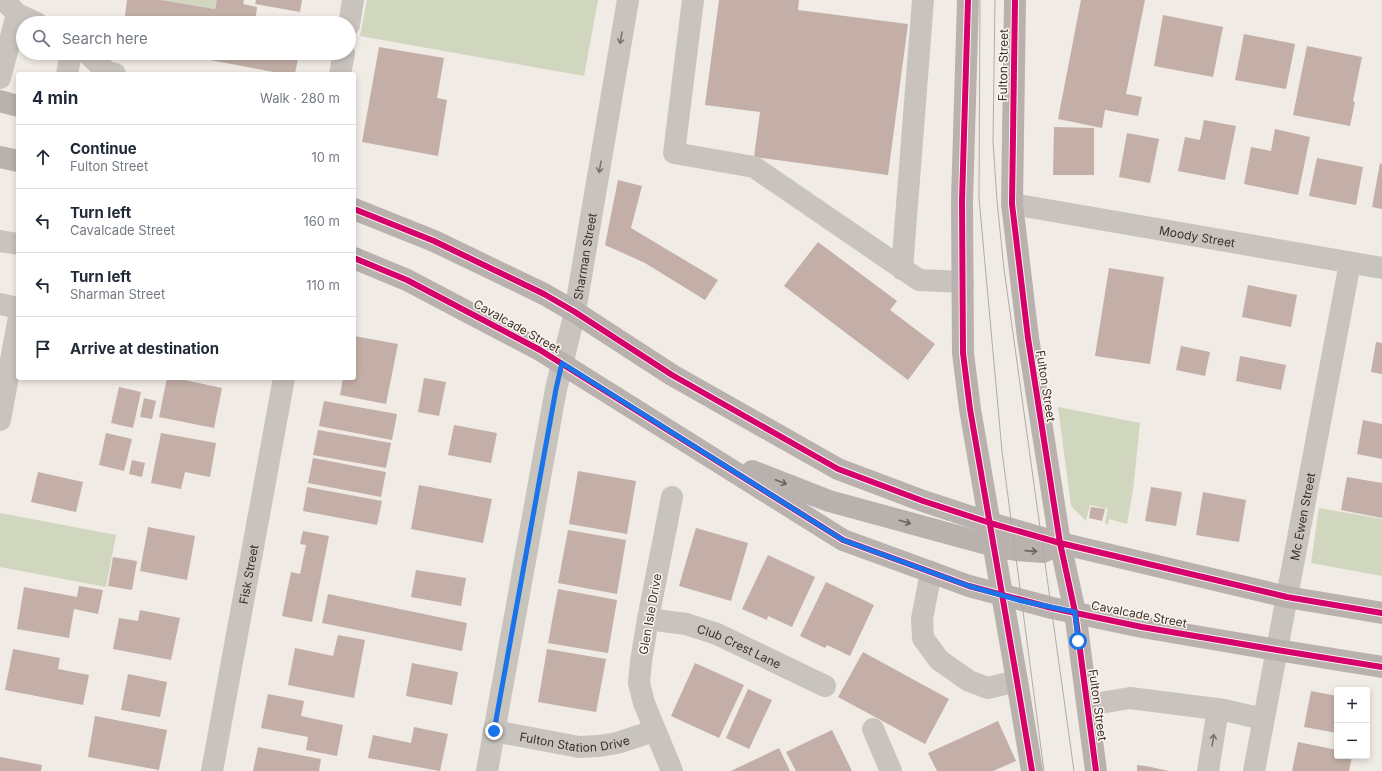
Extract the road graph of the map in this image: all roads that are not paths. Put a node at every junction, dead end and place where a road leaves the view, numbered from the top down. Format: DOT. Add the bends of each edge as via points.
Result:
graph roads {
  1 [pos="354,0"];
  2 [pos="628,0"];
  3 [pos="693,0"];
  4 [pos="923,0"];
  5 [pos="968,0"];
  6 [pos="1015,0"];
  7 [pos="13,6"];
  8 [pos="27,16"];
  9 [pos="351,16"];
  10 [pos="3,54"];
  11 [pos="70,60"];
  12 [pos="94,60"];
  13 [pos="343,60"];
  14 [pos="67,72"];
  15 [pos="107,72"];
  16 [pos="340,72"];
  17 [pos="0,78"];
  18 [pos="0,101"];
  19 [pos="16,105"];
  20 [pos="0,157"];
  21 [pos="16,161"];
  22 [pos="1012,204"];
  23 [pos="356,210"];
  24 [pos="0,241"];
  25 [pos="16,244"];
  26 [pos="356,259"];
  27 [pos="1350,263"];
  28 [pos="1382,268"];
  29 [pos="902,270"];
  30 [pos="963,282"];
  31 [pos="0,304"];
  32 [pos="16,308"];
  33 [pos="575,312"];
  34 [pos="16,333"];
  35 [pos="562,363"];
  36 [pos="284,380"];
  37 [pos="0,420"];
  38 [pos="706,454"];
  39 [pos="672,497"];
  40 [pos="990,523"];
  41 [pos="1060,543"];
  42 [pos="994,546"];
  43 [pos="931,572"];
  44 [pos="1003,596"];
  45 [pos="1287,597"];
  46 [pos="1075,612"];
  47 [pos="1382,613"];
  48 [pos="648,619"];
  49 [pos="1277,650"];
  50 [pos="1382,667"];
  51 [pos="1018,681"];
  52 [pos="825,686"];
  53 [pos="1088,705"];
  54 [pos="1218,709"];
  55 [pos="1263,719"];
  56 [pos="873,729"];
  57 [pos="494,731"];
  58 [pos="654,731"];
  59 [pos="212,771"];
  60 [pos="487,771"];
  61 [pos="672,771"];
  62 [pos="891,771"];
  63 [pos="1032,771"];
  64 [pos="1096,771"];
  65 [pos="1208,771"];
  66 [pos="1254,771"];
  1 -- 9 [label="street"];
  2 -- 33 [label="street, Sharman Street, one-way"];
  3 -- 29 [label="street" via="674,153 754,167"];
  4 -- 29 [label="street"];
  5 -- 30 [label="main road" via="962,201"];
  6 -- 22 [label="main road, Fulton Street"];
  7 -- 8 [label="street"];
  7 -- 10 [label="street"];
  10 -- 17 [label="street"];
  11 -- 14 [label="street"];
  12 -- 15 [label="street"];
  13 -- 16 [label="street"];
  18 -- 19 [label="main road"];
  20 -- 21 [label="main road"];
  22 -- 27 [label="street, Moody Street"];
  22 -- 41 [label="main road, Fulton Street" via="1028,338"];
  23 -- 33 [label="main road" via="434,241 544,294"];
  24 -- 25 [label="street"];
  26 -- 35 [label="main road, Cavalcade Street" via="407,280"];
  27 -- 28 [label="street, Moody Street"];
  27 -- 45 [label="street, Mc Ewen Street"];
  29 -- 30 [label="street" via="919,280"];
  30 -- 40 [label="main road" via="963,353"];
  31 -- 32 [label="street"];
  33 -- 35 [label="street, Sharman Street"];
  33 -- 40 [label="main road" via="672,375 838,469"];
  34 -- 37 [label="street"];
  35 -- 38 [label="main road, Cavalcade Street"];
  35 -- 57 [label="street, Sharman Street"];
  36 -- 59 [label="street, Fisk Street"];
  38 -- 42 [label="main road, one-way" via="829,501"];
  38 -- 43 [label="main road, Cavalcade Street" via="843,540"];
  39 -- 48 [label="street, Glen Isle Drive"];
  40 -- 41 [label="main road"];
  40 -- 42 [label="main road"];
  42 -- 41 [label="main road, one-way" via="1043,552"];
  41 -- 45 [label="main road"];
  41 -- 46 [label="main road, Fulton Street"];
  42 -- 44 [label="main road"];
  43 -- 44 [label="main road, Cavalcade Street"];
  43 -- 51 [label="street" via="922,619 923,632 924,638 939,660 969,681 988,688"];
  44 -- 46 [label="main road, Cavalcade Street"];
  44 -- 51 [label="main road"];
  45 -- 47 [label="main road"];
  45 -- 49 [label="street, Mc Ewen Street"];
  46 -- 49 [label="main road, Cavalcade Street" via="1115,622"];
  46 -- 53 [label="main road, Fulton Street"];
  48 -- 52 [label="street, Club Crest Lane" via="686,624 717,634"];
  48 -- 58 [label="street, Glen Isle Drive" via="640,683"];
  49 -- 50 [label="main road, Cavalcade Street"];
  49 -- 55 [label="street, Mc Ewen Street"];
  51 -- 63 [label="main road"];
  53 -- 54 [label="street" via="1130,698"];
  53 -- 64 [label="main road, Fulton Street"];
  54 -- 55 [label="street"];
  65 -- 54 [label="street, one-way"];
  55 -- 66 [label="street, Mc Ewen Street"];
  56 -- 62 [label="street"];
  57 -- 58 [label="street, Fulton Station Drive" via="579,747 617,743"];
  57 -- 60 [label="street, Sharman Street"];
  58 -- 61 [label="street, Glen Isle Drive"];
}
